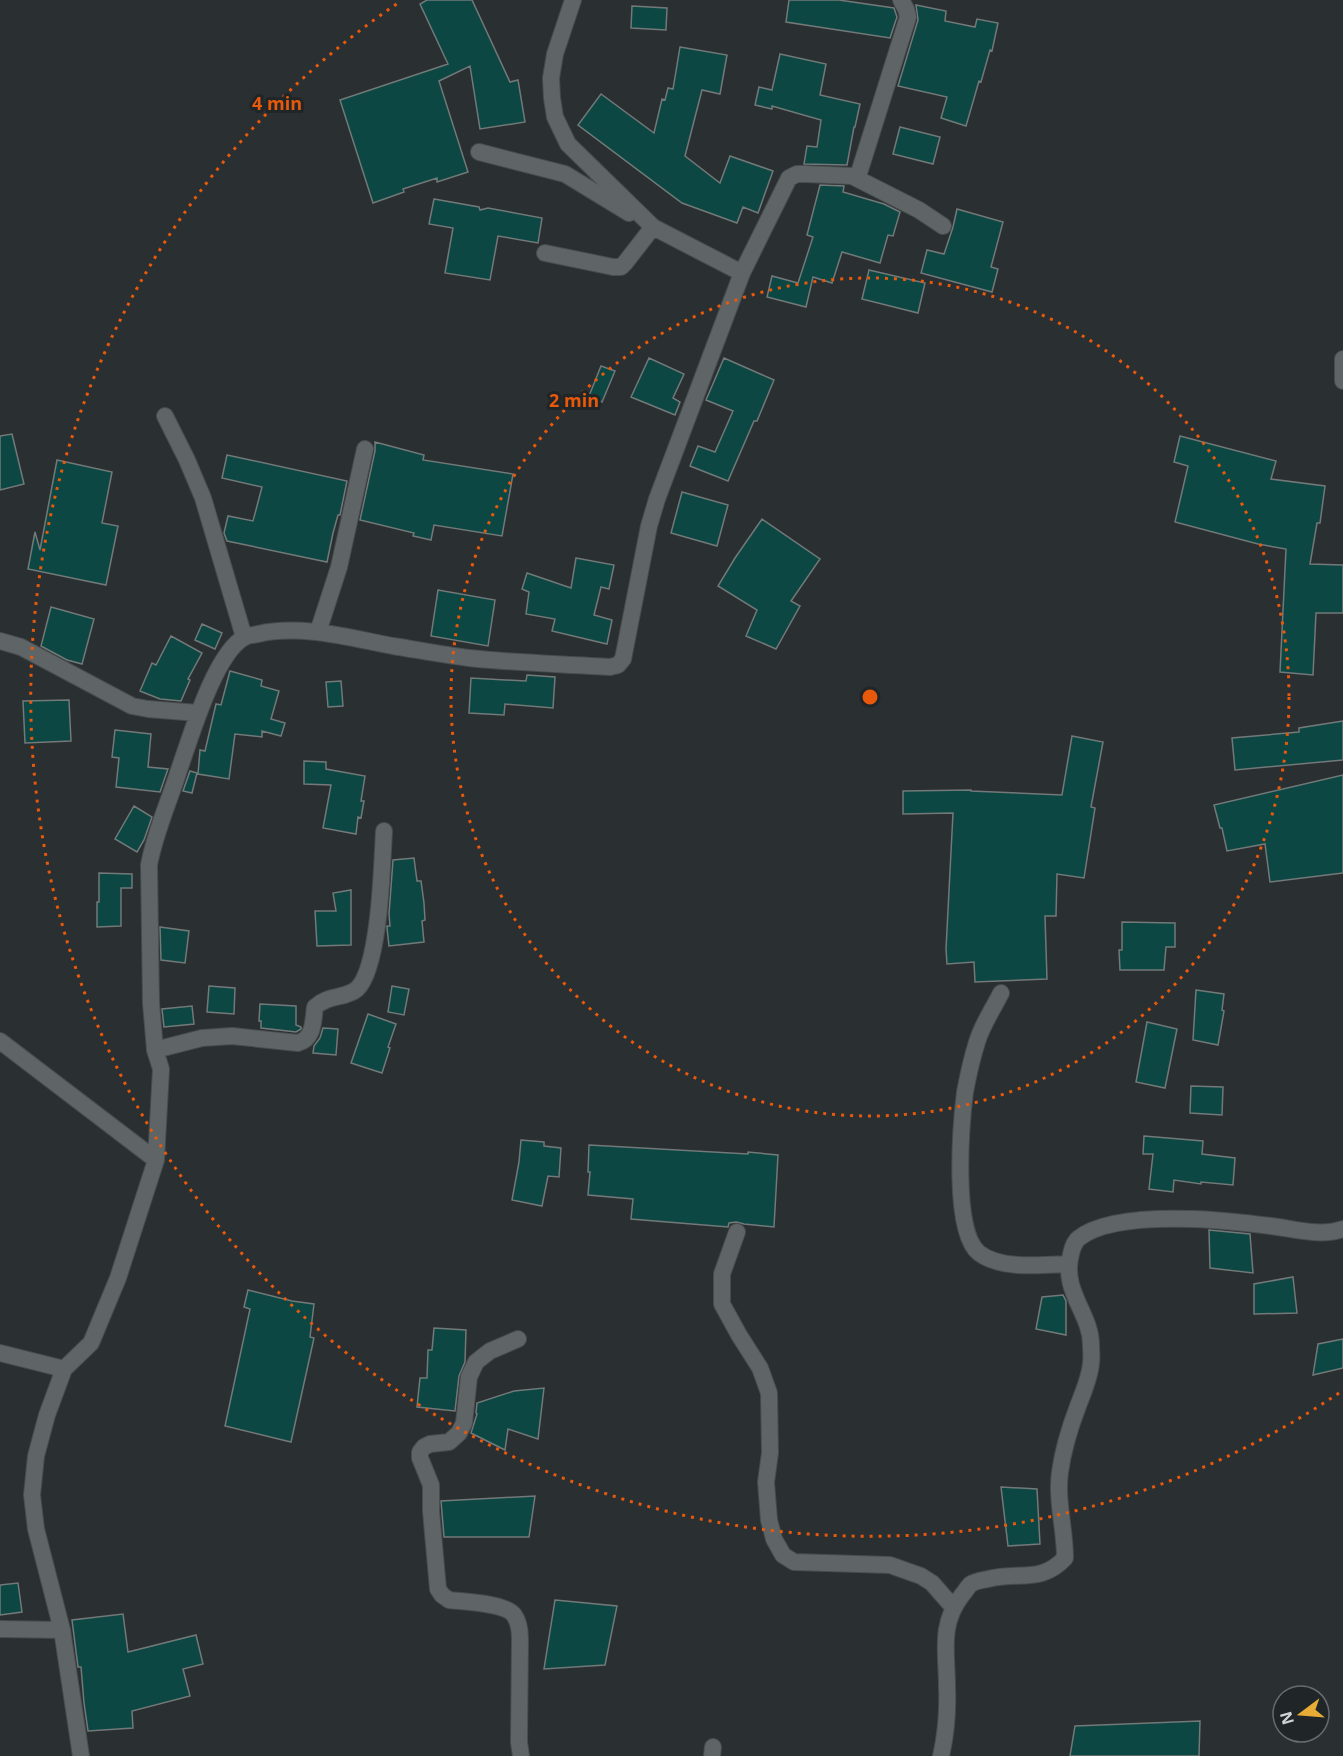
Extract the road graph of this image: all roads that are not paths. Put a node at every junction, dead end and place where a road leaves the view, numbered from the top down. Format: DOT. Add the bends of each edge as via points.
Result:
graph roads {
  1 [pos="573,0"];
  2 [pos="901,0"];
  3 [pos="479,152"];
  4 [pos="852,176"];
  5 [pos="648,223"];
  6 [pos="942,226"];
  7 [pos="545,253"];
  8 [pos="742,273"];
  9 [pos="1343,359"];
  10 [pos="1343,381"];
  11 [pos="165,416"];
  12 [pos="365,449"];
  13 [pos="318,632"];
  14 [pos="244,637"];
  15 [pos="0,641"];
  16 [pos="198,713"];
  17 [pos="384,831"];
  18 [pos="1001,993"];
  19 [pos="0,1041"];
  20 [pos="155,1050"];
  21 [pos="156,1160"];
  22 [pos="1343,1229"];
  23 [pos="737,1233"];
  24 [pos="1069,1264"];
  25 [pos="518,1340"];
  26 [pos="0,1353"];
  27 [pos="64,1369"];
  28 [pos="953,1607"];
  29 [pos="0,1629"];
  30 [pos="62,1630"];
  31 [pos="81,1756"];
  32 [pos="521,1756"];
  33 [pos="941,1756"];
  1 -- 5 [label="street" via="551,78 555,117 568,144"];
  2 -- 4 [label="street" via="908,16 859,173"];
  3 -- 5 [label="street" via="565,174"];
  4 -- 6 [label="street"];
  4 -- 8 [label="street" via="797,174 789,178"];
  5 -- 7 [label="street" via="621,267"];
  5 -- 8 [label="street"];
  8 -- 13 [label="street" via="648,526 623,659 618,665 467,658"];
  9 -- 10 [label="street"];
  11 -- 14 [label="street" via="203,498"];
  12 -- 13 [label="street" via="339,567"];
  13 -- 14 [label="street" via="264,632"];
  14 -- 16 [label="street" via="223,660"];
  15 -- 16 [label="street" via="21,647 132,706"];
  16 -- 20 [label="street" via="148,865"];
  17 -- 20 [label="street" via="380,903 368,968 356,990 328,998 315,1007 304,1042 232,1036 202,1038"];
  18 -- 24 [label="street" via="977,1041 965,1092 961,1199 969,1239 987,1259 1003,1263"];
  19 -- 21 [label="street"];
  20 -- 21 [label="street" via="161,1069"];
  21 -- 27 [label="street" via="118,1278 91,1343"];
  22 -- 24 [label="street" via="1312,1232 1196,1220 1130,1221 1104,1226 1078,1238"];
  23 -- 28 [label="street" via="722,1274 722,1304 760,1368 769,1393 770,1453 766,1482 769,1520 778,1547 794,1562 890,1565 904,1569 932,1583"];
  24 -- 28 [label="street" via="1074,1296 1091,1340 1091,1364 1060,1472 1065,1558 1047,1573 970,1584"];
  25 -- 32 [label="street" via="490,1351 476,1362 469,1377 464,1423 459,1433 449,1442 424,1447 420,1458 431,1485 438,1589 449,1600 504,1608 514,1614 519,1625"];
  26 -- 27 [label="street"];
  27 -- 30 [label="street" via="38,1446 32,1495 36,1529"];
  28 -- 33 [label="street" via="945,1635 947,1689"];
  29 -- 30 [label="street"];
  30 -- 31 [label="street"];
}
